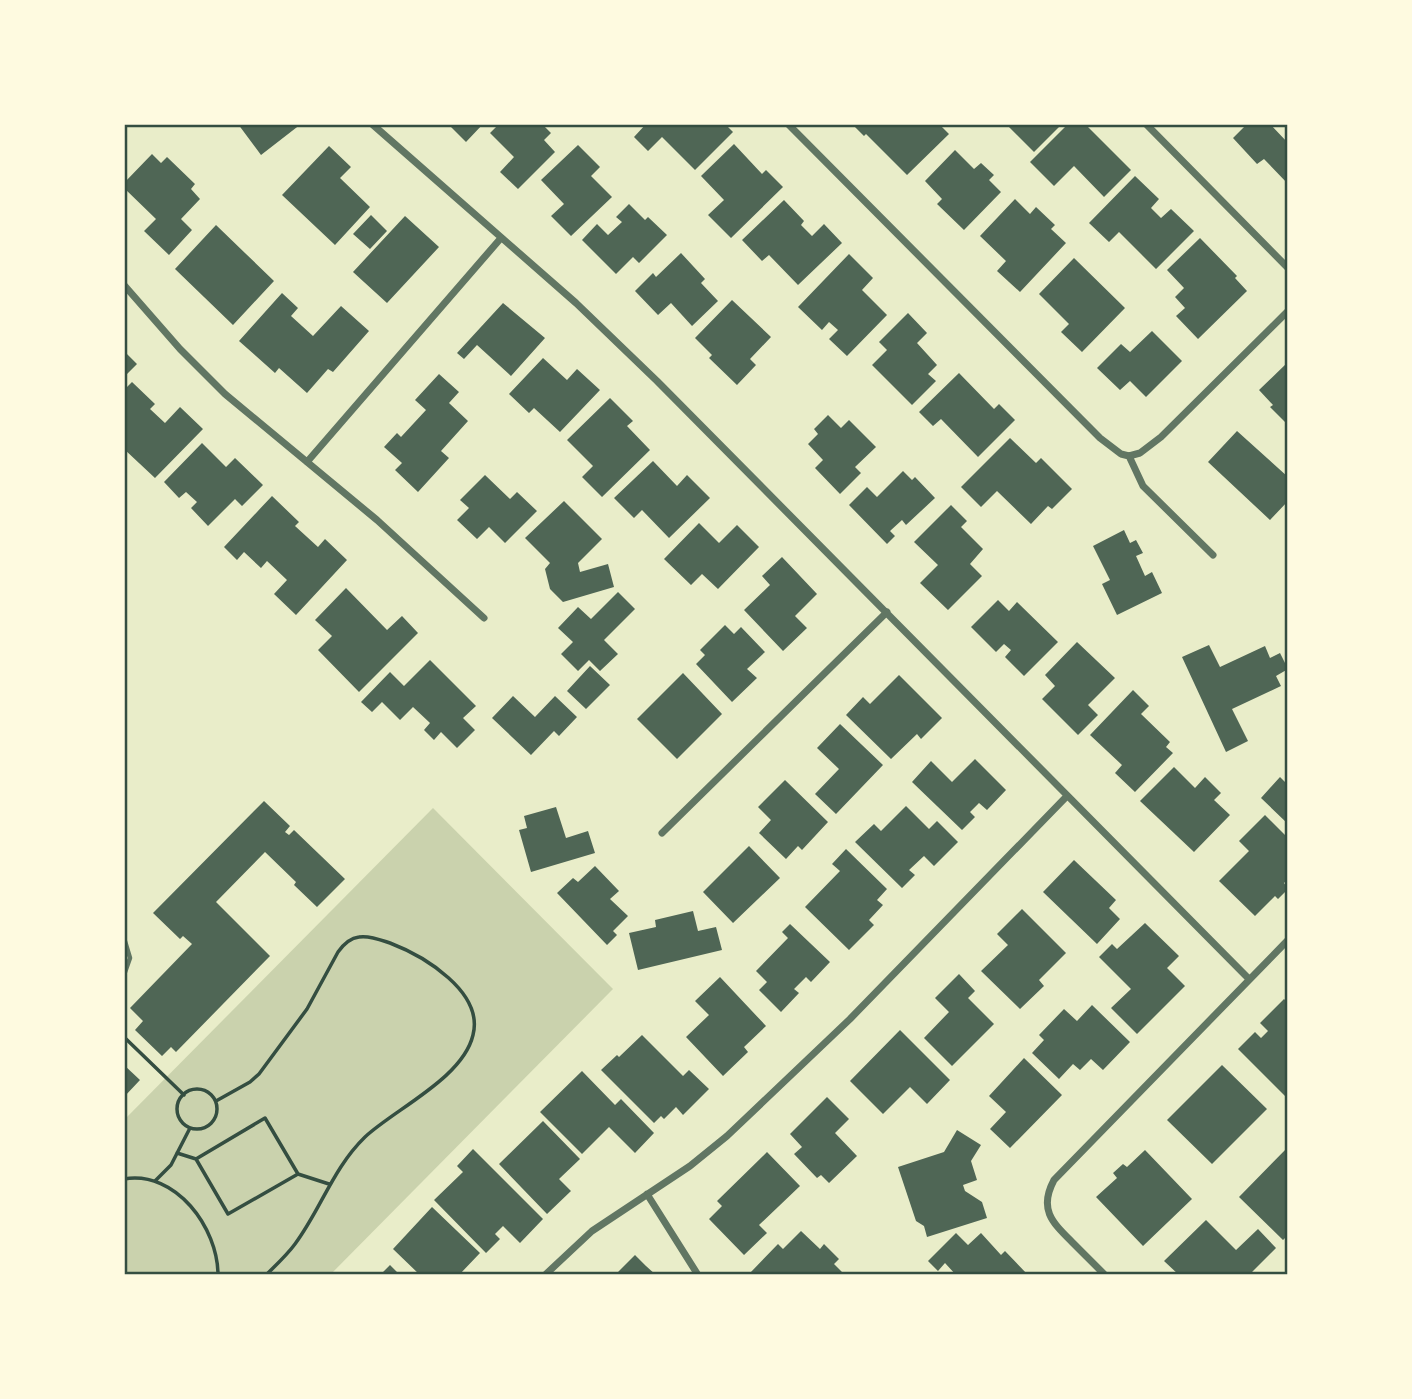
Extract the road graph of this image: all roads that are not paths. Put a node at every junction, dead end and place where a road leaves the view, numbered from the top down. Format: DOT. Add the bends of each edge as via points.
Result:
graph roads {
  1 [pos="372,124"];
  2 [pos="788,124"];
  3 [pos="1146,124"];
  4 [pos="501,238"];
  5 [pos="1288,268"];
  6 [pos="124,285"];
  7 [pos="1288,311"];
  8 [pos="1129,456"];
  9 [pos="307,463"];
  10 [pos="1213,555"];
  11 [pos="887,612"];
  12 [pos="484,618"];
  13 [pos="1067,796"];
  14 [pos="662,833"];
  15 [pos="124,938"];
  16 [pos="1288,940"];
  17 [pos="124,975"];
  18 [pos="1249,979"];
  19 [pos="647,1194"];
  20 [pos="545,1275"];
  21 [pos="698,1275"];
  22 [pos="1105,1275"];
  1 -- 4 [label="street"];
  2 -- 8 [label="street" via="1100,438"];
  3 -- 5 [label="street"];
  4 -- 9 [label="street"];
  4 -- 11 [label="street" via="657,381"];
  6 -- 9 [label="street" via="204,374"];
  7 -- 8 [label="street" via="1161,437"];
  8 -- 10 [label="street" via="1143,486"];
  9 -- 12 [label="street"];
  11 -- 13 [label="street"];
  11 -- 14 [label="street"];
  13 -- 18 [label="street"];
  13 -- 19 [label="street" via="850,1019 744,1120 690,1166"];
  15 -- 17 [label="lane" via="130,958"];
  16 -- 18 [label="street"];
  18 -- 22 [label="street" via="1054,1180 1047,1202 1053,1223"];
  19 -- 20 [label="street" via="592,1231"];
  19 -- 21 [label="street"];
}
